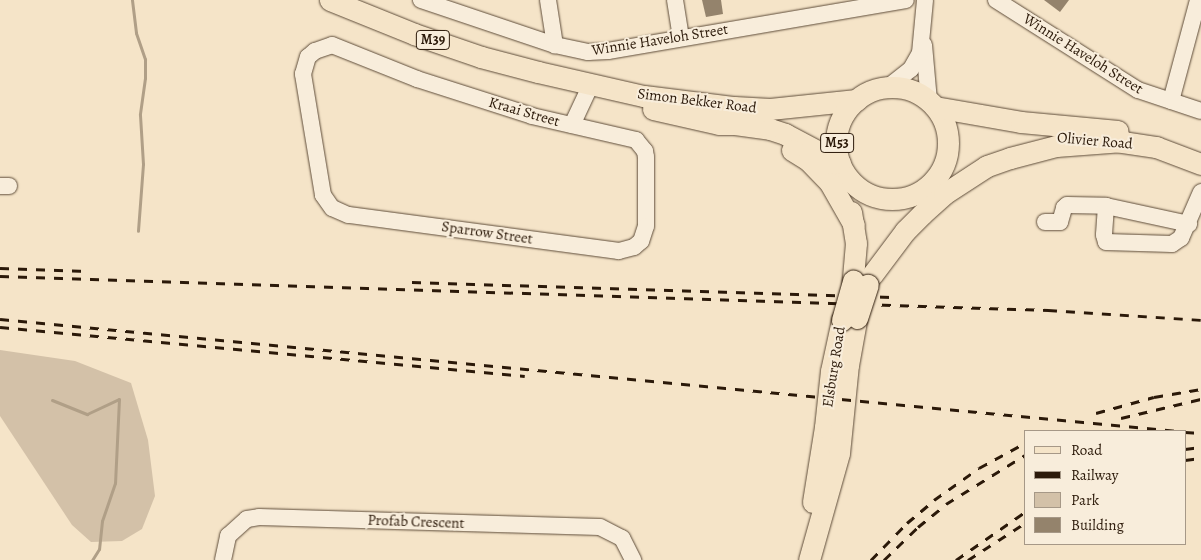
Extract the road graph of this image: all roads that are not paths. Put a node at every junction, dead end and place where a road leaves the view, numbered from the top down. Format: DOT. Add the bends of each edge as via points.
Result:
graph roads {
  1 [pos="330,0"];
  2 [pos="422,0"];
  3 [pos="548,0"];
  4 [pos="675,0"];
  5 [pos="906,0"];
  6 [pos="925,0"];
  7 [pos="996,0"];
  8 [pos="1198,0"];
  9 [pos="681,38"];
  10 [pos="923,38"];
  11 [pos="555,45"];
  12 [pos="888,87"];
  13 [pos="591,88"];
  14 [pos="857,100"];
  15 [pos="1171,101"];
  16 [pos="932,104"];
  17 [pos="1201,111"];
  18 [pos="719,124"];
  19 [pos="572,125"];
  20 [pos="1123,141"];
  21 [pos="1201,152"];
  22 [pos="1201,164"];
  23 [pos="842,168"];
  24 [pos="928,185"];
  25 [pos="1201,192"];
  26 [pos="1106,206"];
  27 [pos="332,208"];
  28 [pos="1046,222"];
  29 [pos="1188,224"];
  30 [pos="854,225"];
  31 [pos="640,241"];
  32 [pos="864,280"];
  33 [pos="849,320"];
  34 [pos="630,553"];
  35 [pos="223,560"];
  36 [pos="797,560"];
  37 [pos="809,560"];
  1 -- 13 [label="main road, Simon Bekker Road / M39" via="444,44"];
  2 -- 11 [label="street, Winnie Haveloh Street"];
  3 -- 11 [label="street"];
  4 -- 9 [label="street"];
  5 -- 9 [label="street, Winnie Haveloh Street"];
  6 -- 10 [label="street"];
  7 -- 15 [label="street, Winnie Haveloh Street" via="1138,90"];
  8 -- 15 [label="street"];
  9 -- 11 [label="street, Winnie Haveloh Street" via="608,51 588,52"];
  10 -- 12 [label="street" via="920,53 911,69"];
  10 -- 16 [label="street"];
  12 -- 14 [label="main road, M53" via="871,91"];
  12 -- 16 [label="main road, M53" via="916,93"];
  13 -- 14 [label="main road, Simon Bekker Road / M39" via="734,107 792,108"];
  13 -- 18 [label="main road, Simon Bekker Road / M39" via="640,106"];
  13 -- 19 [label="street"];
  14 -- 23 [label="main road, M53" via="845,113 838,129 836,146"];
  15 -- 17 [label="street, Winnie Haveloh Street"];
  16 -- 21 [label="main road, Olivier Road / M53" via="1021,122 1141,134"];
  16 -- 24 [label="main road, M53" via="944,124 948,143 944,162"];
  18 -- 23 [label="main road, Simon Bekker Road / M39" via="770,129 785,134"];
  18 -- 30 [label="main road" via="768,138 808,160 830,183"];
  19 -- 27 [label="street, Kraai Street" via="532,116 417,79 341,47 315,51 304,65 303,74 323,194"];
  19 -- 31 [label="street, Kraai Street" via="636,140 645,151 646,226"];
  20 -- 22 [label="main road, Olivier Road / M53" via="1156,147"];
  20 -- 24 [label="main road, Olivier Road / M53" via="1075,137 1033,139 1006,147"];
  20 -- 32 [label="main road" via="1056,146 987,166 944,194 922,214"];
  23 -- 24 [label="main road, M53" via="858,188 873,196 905,198"];
  23 -- 30 [label="main road, Elsburg Road / M53"];
  24 -- 32 [label="main road, Elsburg Road / M53" via="889,235"];
  25 -- 29 [label="street"];
  26 -- 28 [label="street" via="1067,205 1060,222"];
  26 -- 29 [label="street"];
  26 -- 29 [label="street" via="1106,242 1172,244 1178,242"];
  27 -- 31 [label="street, Sparrow Street" via="348,215 619,251 634,247"];
  30 -- 32 [label="main road, Elsburg Road / M53" via="856,264"];
  32 -- 33 [label="main road, Elsburg Road / M53, bridge"];
  33 -- 36 [label="main road, Elsburg Road / M53" via="831,371 817,481"];
  33 -- 37 [label="main road, Elsburg Road / M53" via="839,453"];
  34 -- 35 [label="street, Profab Crescent" via="622,538 600,527 259,517 247,519 228,536"];
}
